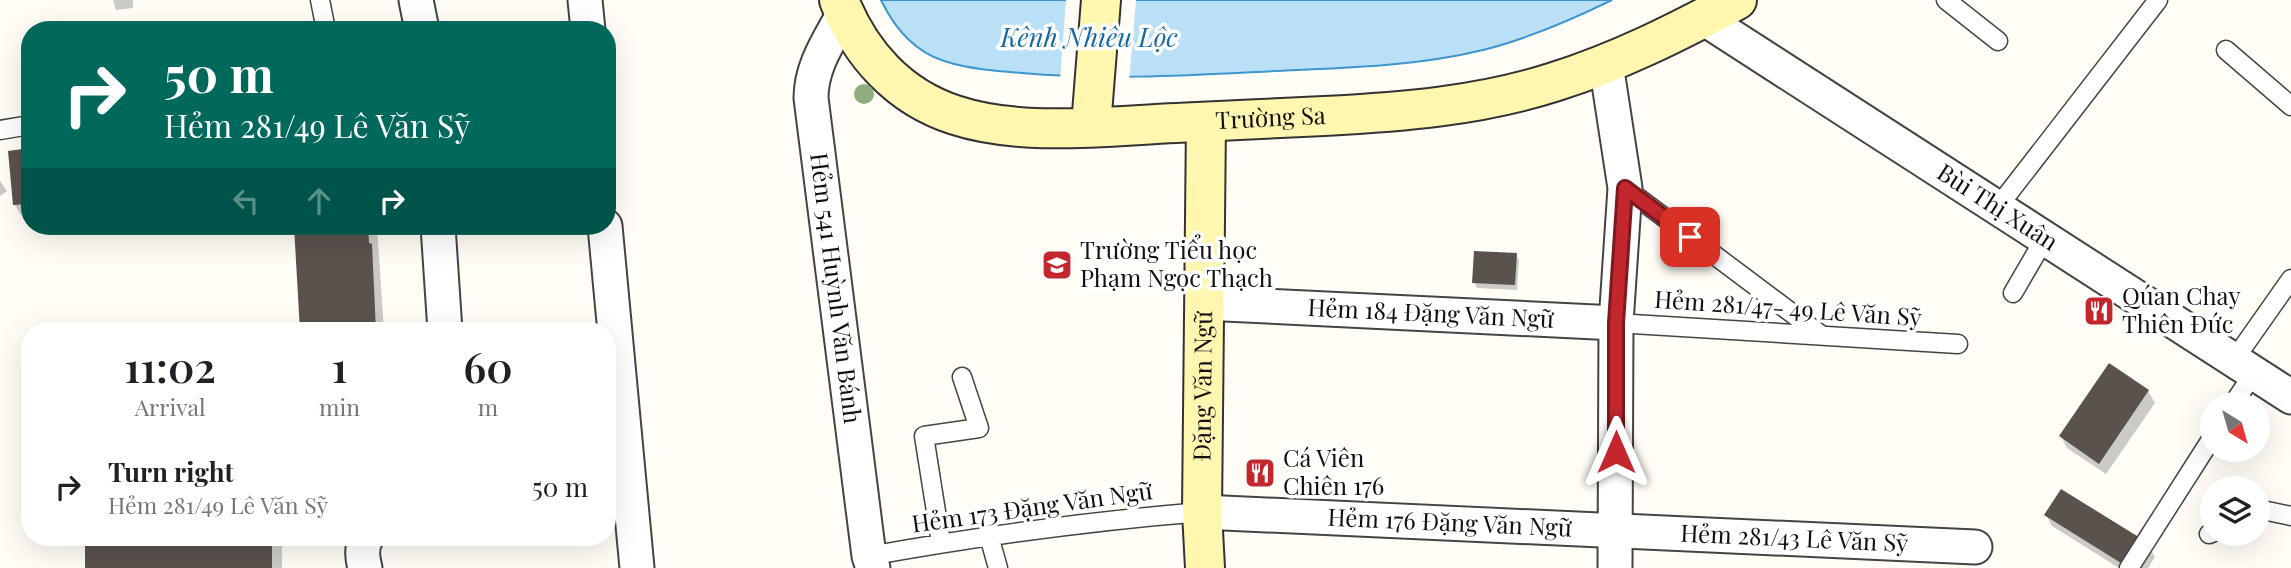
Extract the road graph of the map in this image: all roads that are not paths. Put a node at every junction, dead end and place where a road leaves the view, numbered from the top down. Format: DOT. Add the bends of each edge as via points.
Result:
graph roads {
  1 [pos="320,0"];
  2 [pos="416,0"];
  3 [pos="585,0"];
  4 [pos="1101,0"];
  5 [pos="1737,0"];
  6 [pos="1946,0"];
  7 [pos="2158,0"];
  8 [pos="842,6"];
  9 [pos="1703,18"];
  10 [pos="324,21"];
  11 [pos="420,21"];
  12 [pos="587,21"];
  13 [pos="1998,41"];
  14 [pos="2226,50"];
  15 [pos="1606,64"];
  16 [pos="2291,106"];
  17 [pos="1206,122"];
  18 [pos="21,126"];
  19 [pos="1091,127"];
  20 [pos="0,130"];
  21 [pos="1625,188"];
  22 [pos="1997,208"];
  23 [pos="440,235"];
  24 [pos="606,235"];
  25 [pos="2045,238"];
  26 [pos="2291,279"];
  27 [pos="2013,293"];
  28 [pos="1203,303"];
  29 [pos="444,322"];
  30 [pos="614,322"];
  31 [pos="1616,323"];
  32 [pos="1821,335"];
  33 [pos="1958,344"];
  34 [pos="616,347"];
  35 [pos="2244,366"];
  36 [pos="962,377"];
  37 [pos="2236,392"];
  38 [pos="2291,397"];
  39 [pos="2200,457"];
  40 [pos="1202,512"];
  41 [pos="2270,512"];
  42 [pos="2291,516"];
  43 [pos="1615,530"];
  44 [pos="989,536"];
  45 [pos="941,543"];
  46 [pos="1975,545"];
  47 [pos="363,546"];
  48 [pos="871,562"];
  49 [pos="365,568"];
  50 [pos="636,568"];
  51 [pos="998,568"];
  52 [pos="1205,568"];
  53 [pos="1615,568"];
  54 [pos="2129,568"];
  1 -- 10 [label="lane"];
  2 -- 11 [label="street"];
  3 -- 12 [label="street"];
  4 -- 19 [label="street"];
  5 -- 9 [label="street, Trường Sa"];
  6 -- 13 [label="lane"];
  7 -- 22 [label="lane"];
  8 -- 19 [label="street, Trường Sa" via="877,64 920,100 979,121"];
  8 -- 48 [label="street, Hẻm 541 Huỳnh Văn Bánh" via="816,65 811,98"];
  9 -- 15 [label="street, Trường Sa"];
  9 -- 22 [label="street, Bùi Thị Xuân"];
  14 -- 16 [label="lane"];
  15 -- 17 [label="street, Trường Sa" via="1553,83 1430,109"];
  15 -- 21 [label="street"];
  17 -- 19 [label="street, Trường Sa"];
  17 -- 28 [label="street, Đặng Văn Ngữ"];
  18 -- 20 [label="lane"];
  21 -- 31 [label="street"];
  21 -- 32 [label="lane"];
  22 -- 25 [label="street, Bùi Thị Xuân"];
  23 -- 29 [label="street"];
  24 -- 30 [label="street"];
  25 -- 27 [label="lane"];
  25 -- 35 [label="street, Bùi Thị Xuân"];
  26 -- 35 [label="lane"];
  28 -- 31 [label="street, Hẻm 184 Đặng Văn Ngữ"];
  28 -- 40 [label="street, Đặng Văn Ngữ"];
  31 -- 32 [label="lane, Hẻm 281/47- 49 Lê Văn Sỹ"];
  31 -- 43 [label="street"];
  32 -- 33 [label="lane, Hẻm 281/47- 49 Lê Văn Sỹ"];
  34 -- 50 [label="street"];
  35 -- 37 [label="lane"];
  35 -- 38 [label="street, Bùi Thị Xuân"];
  36 -- 45 [label="lane" via="979,428 924,436"];
  39 -- 54 [label="lane"];
  40 -- 43 [label="street, Hẻm 176 Đặng Văn Ngữ"];
  40 -- 44 [label="lane, Hẻm 173 Đặng Văn Ngữ"];
  40 -- 52 [label="street, Đặng Văn Ngữ"];
  41 -- 42 [label="lane"];
  43 -- 46 [label="street, Hẻm 281/43 Lê Văn Sỹ"];
  43 -- 53 [label="street"];
  44 -- 45 [label="lane, Hẻm 173 Đặng Văn Ngữ"];
  44 -- 51 [label="lane"];
  45 -- 48 [label="lane, Hẻm 173 Đặng Văn Ngữ"];
  47 -- 49 [label="street"];
}
